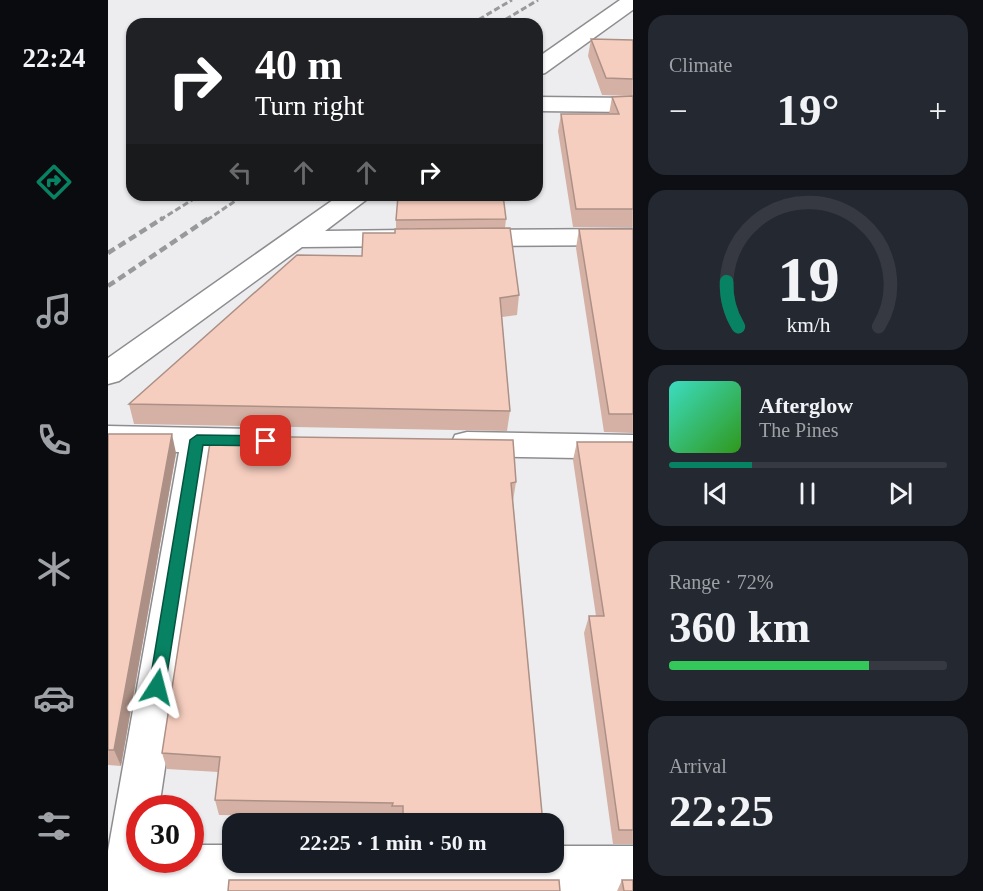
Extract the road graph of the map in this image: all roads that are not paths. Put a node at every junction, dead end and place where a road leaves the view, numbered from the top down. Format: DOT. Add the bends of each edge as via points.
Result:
graph roads {
  1 [pos="629,6"];
  2 [pos="543,64"];
  3 [pos="543,104"];
  4 [pos="633,105"];
  5 [pos="349,201"];
  6 [pos="633,237"];
  7 [pos="295,239"];
  8 [pos="108,373"];
  9 [pos="108,438"];
  10 [pos="197,440"];
  11 [pos="280,441"];
  12 [pos="433,444"];
  13 [pos="633,447"];
  14 [pos="633,869"];
  15 [pos="126,879"];
  1 -- 2 [label="street"];
  3 -- 4 [label="street"];
  5 -- 7 [label="street"];
  6 -- 7 [label="street"];
  7 -- 8 [label="street"];
  9 -- 10 [label="street"];
  10 -- 11 [label="street"];
  10 -- 15 [label="street"];
  12 -- 13 [label="street"];
  14 -- 15 [label="street"];
}
